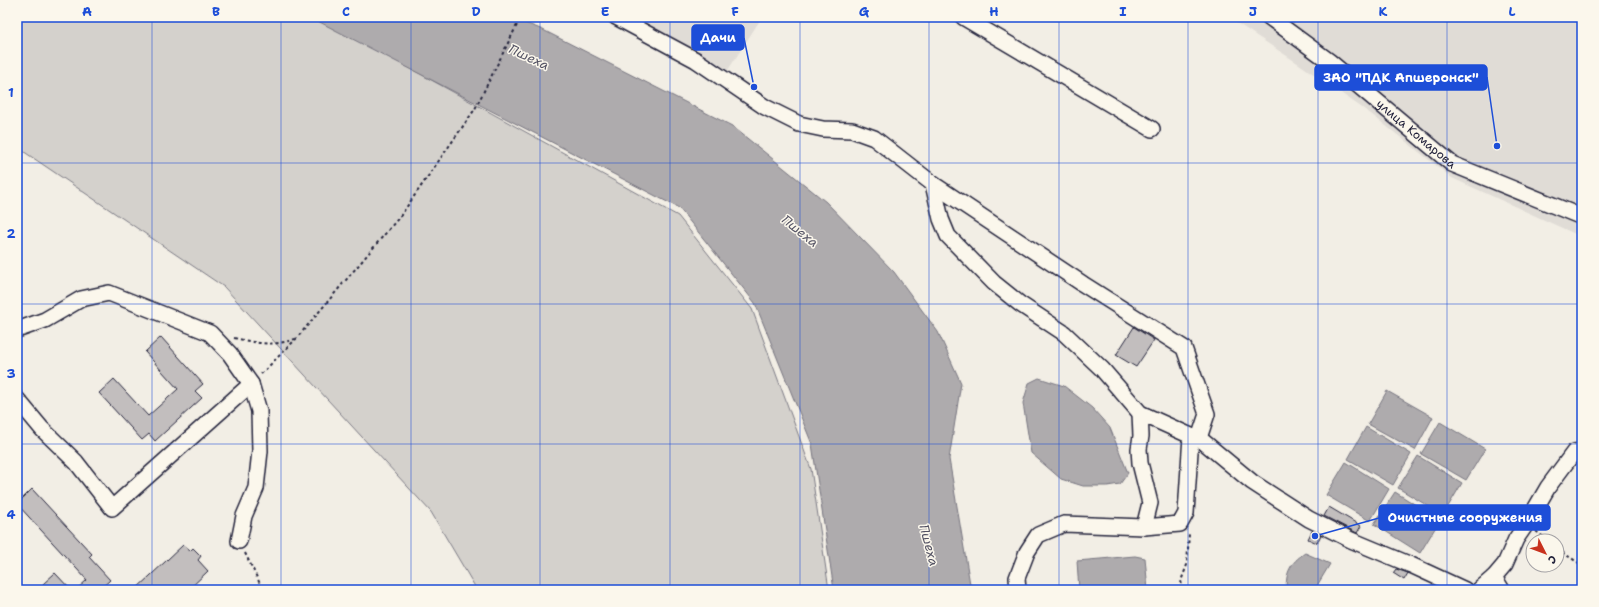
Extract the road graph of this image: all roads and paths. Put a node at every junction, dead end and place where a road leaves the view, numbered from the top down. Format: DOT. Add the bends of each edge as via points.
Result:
graph roads {
  1 [pos="521,17"];
  2 [pos="963,17"];
  3 [pos="1269,17"];
  4 [pos="624,19"];
  5 [pos="1152,130"];
  6 [pos="933,184"];
  7 [pos="1582,217"];
  8 [pos="17,330"];
  9 [pos="232,338"];
  10 [pos="296,339"];
  11 [pos="251,384"];
  12 [pos="17,399"];
  13 [pos="1140,413"];
  14 [pos="1195,437"];
  15 [pos="1582,451"];
  16 [pos="1186,513"];
  17 [pos="1144,527"];
  18 [pos="239,541"];
  19 [pos="1565,554"];
  20 [pos="1582,565"];
  21 [pos="1498,584"];
  22 [pos="263,590"];
  23 [pos="1018,590"];
  24 [pos="1183,590"];
  25 [pos="1465,590"];
  26 [pos="1479,590"];
  1 -- 10 [label="path" via="475,109 401,215"];
  2 -- 5 [label="lane"];
  3 -- 7 [label="lane, улица Комарова" via="1329,61 1452,164"];
  4 -- 6 [label="lane" via="696,60 765,107 799,124 823,129 852,130 874,138"];
  6 -- 13 [label="lane" via="941,219 948,236 994,283 1064,333 1102,369"];
  6 -- 14 [label="lane" via="1184,348 1207,414"];
  8 -- 11 [label="lane" via="46,320 81,299 109,293 210,333 230,354"];
  9 -- 10 [label="path" via="262,344 280,344"];
  10 -- 11 [label="path"];
  11 -- 12 [label="lane" via="112,508 76,462 42,429"];
  11 -- 18 [label="lane" via="259,411 260,451 256,488 244,516"];
  13 -- 14 [label="lane"];
  13 -- 17 [label="lane" via="1140,464 1150,503"];
  14 -- 16 [label="lane"];
  14 -- 25 [label="lane" via="1252,482 1309,519"];
  15 -- 21 [label="lane" via="1574,452 1548,487 1516,539"];
  16 -- 17 [label="lane" via="1180,524"];
  16 -- 24 [label="path" via="1190,535 1188,565 1181,581"];
  17 -- 23 [label="lane" via="1064,524 1038,535 1027,552 1017,578"];
  18 -- 22 [label="path"];
  19 -- 20 [label="path"];
  21 -- 26 [label="lane"];
}
